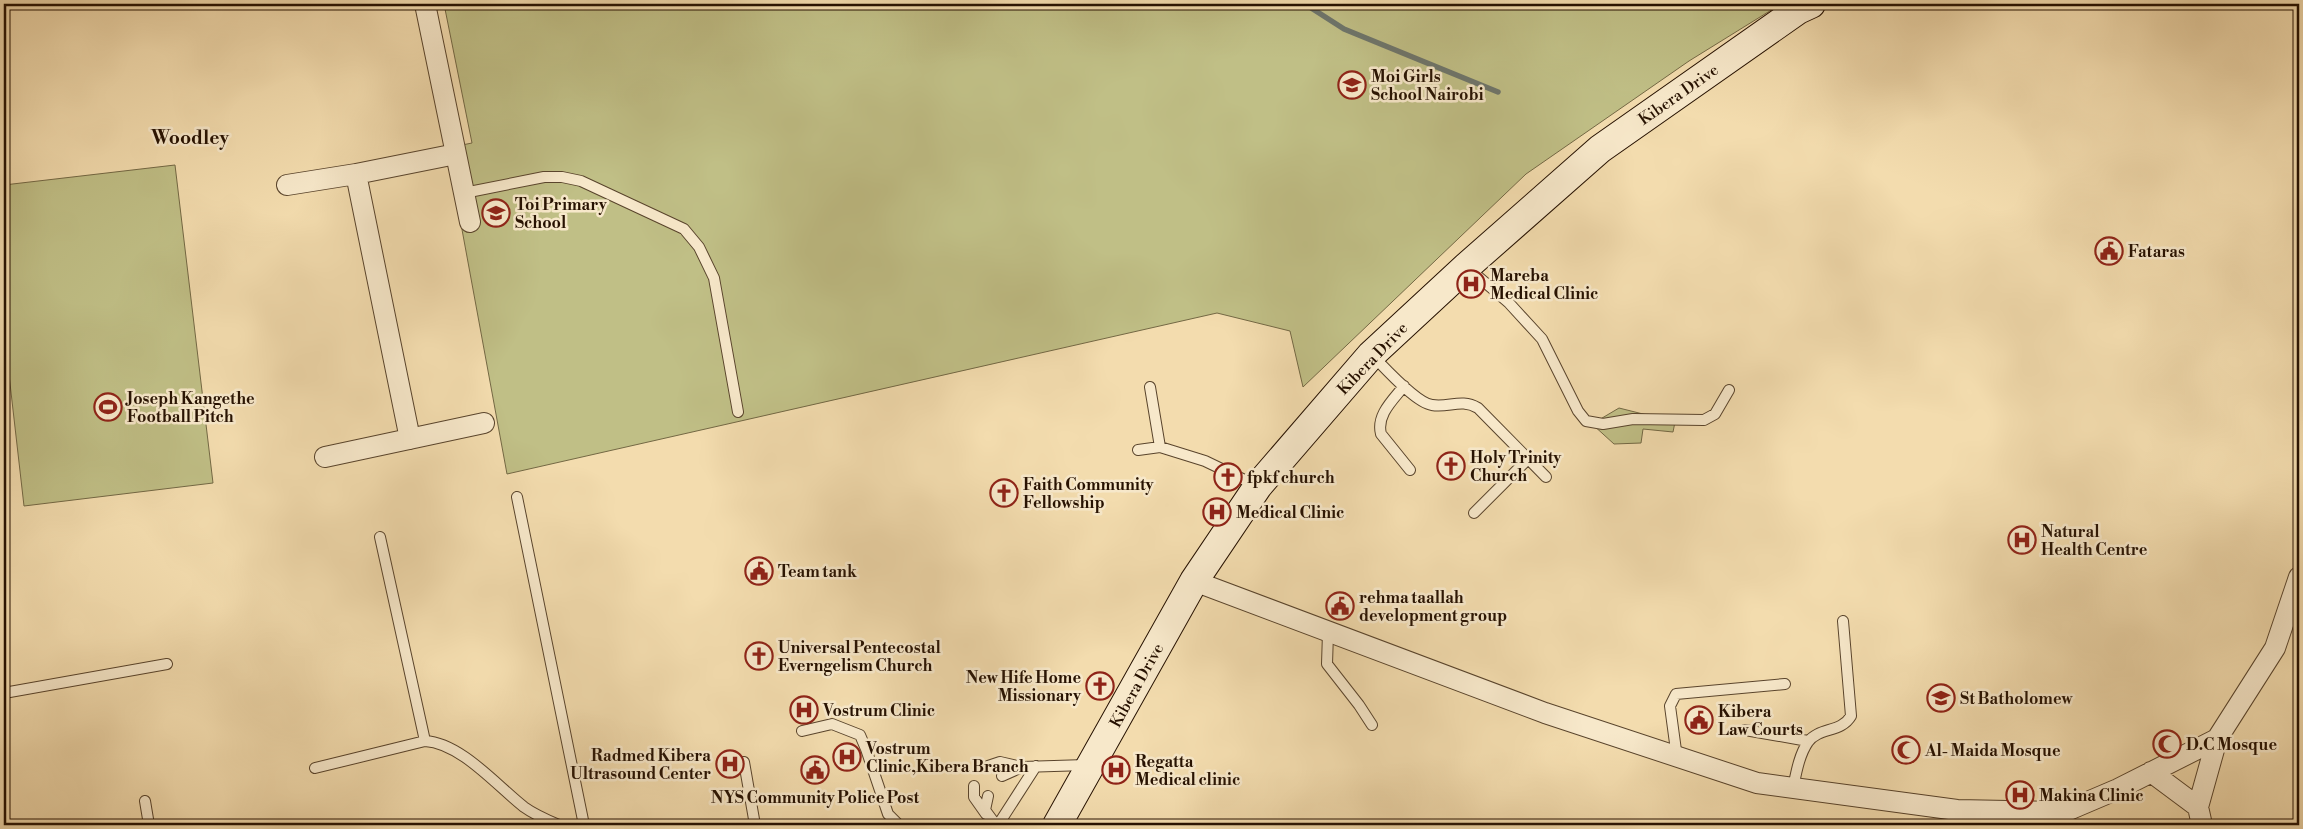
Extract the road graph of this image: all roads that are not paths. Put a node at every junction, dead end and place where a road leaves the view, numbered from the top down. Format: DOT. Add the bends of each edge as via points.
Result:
graph roads {
  1 [pos="425,4"];
  2 [pos="1811,4"];
  3 [pos="456,154"];
  4 [pos="356,174"];
  5 [pos="286,185"];
  6 [pos="464,193"];
  7 [pos="470,222"];
  8 [pos="1466,267"];
  9 [pos="1371,355"];
  10 [pos="1404,386"];
  11 [pos="1150,387"];
  12 [pos="1729,390"];
  13 [pos="738,412"];
  14 [pos="484,423"];
  15 [pos="410,439"];
  16 [pos="1160,447"];
  17 [pos="1138,450"];
  18 [pos="325,457"];
  19 [pos="1528,459"];
  20 [pos="1410,470"];
  21 [pos="1546,477"];
  22 [pos="1258,486"];
  23 [pos="517,498"];
  24 [pos="1474,513"];
  25 [pos="380,537"];
  26 [pos="2299,577"];
  27 [pos="1194,581"];
  28 [pos="1842,621"];
  29 [pos="1328,632"];
  30 [pos="168,664"];
  31 [pos="1785,684"];
  32 [pos="4,693"];
  33 [pos="1372,725"];
  34 [pos="1745,730"];
  35 [pos="802,731"];
  36 [pos="2217,739"];
  37 [pos="425,741"];
  38 [pos="1808,741"];
  39 [pos="1677,758"];
  40 [pos="744,762"];
  41 [pos="1092,765"];
  42 [pos="988,766"];
  43 [pos="1036,766"];
  44 [pos="1022,767"];
  45 [pos="315,768"];
  46 [pos="2151,772"];
  47 [pos="1002,776"];
  48 [pos="974,786"];
  49 [pos="1793,788"];
  50 [pos="988,796"];
  51 [pos="145,801"];
  52 [pos="987,815"];
  53 [pos="2200,816"];
  54 [pos="149,825"];
  55 [pos="559,825"];
  56 [pos="584,825"];
  57 [pos="755,825"];
  58 [pos="898,825"];
  59 [pos="997,825"];
  60 [pos="1057,825"];
  1 -- 3 [label="street"];
  2 -- 8 [label="street, Kibera Drive" via="1600,149"];
  3 -- 4 [label="street"];
  3 -- 6 [label="street"];
  4 -- 5 [label="street"];
  4 -- 15 [label="street"];
  6 -- 7 [label="street"];
  6 -- 13 [label="lane" via="544,177 562,177 581,181 684,229 699,247 714,278"];
  8 -- 9 [label="street, Kibera Drive"];
  8 -- 12 [label="lane" via="1509,303 1542,338 1578,412 1586,421 1604,424 1633,419 1704,420 1715,414"];
  9 -- 10 [label="lane"];
  9 -- 22 [label="street, Kibera Drive"];
  10 -- 19 [label="lane" via="1430,405 1470,403"];
  10 -- 20 [label="lane" via="1381,417 1380,427 1381,434"];
  11 -- 16 [label="lane"];
  14 -- 15 [label="street"];
  15 -- 18 [label="street"];
  16 -- 17 [label="lane"];
  16 -- 22 [label="lane" via="1205,461"];
  19 -- 21 [label="lane"];
  19 -- 24 [label="lane"];
  22 -- 27 [label="street, Kibera Drive"];
  23 -- 56 [label="lane"];
  25 -- 37 [label="lane"];
  26 -- 36 [label="street" via="2275,648"];
  27 -- 29 [label="street"];
  27 -- 41 [label="street, Kibera Drive"];
  28 -- 38 [label="lane" via="1850,716 1839,728 1822,732"];
  29 -- 33 [label="lane" via="1327,664"];
  29 -- 39 [label="street"];
  30 -- 32 [label="lane"];
  31 -- 39 [label="lane" via="1676,694 1670,706"];
  34 -- 38 [label="lane"];
  35 -- 58 [label="lane" via="832,724 860,734 888,814"];
  36 -- 46 [label="street"];
  36 -- 53 [label="street"];
  37 -- 45 [label="lane"];
  37 -- 55 [label="lane" via="438,743 460,756 524,807"];
  38 -- 49 [label="lane"];
  39 -- 49 [label="street" via="1757,784"];
  40 -- 57 [label="lane"];
  41 -- 43 [label="lane"];
  41 -- 60 [label="street, Kibera Drive"];
  42 -- 44 [label="lane" via="1000,762"];
  43 -- 44 [label="lane"];
  43 -- 59 [label="lane"];
  44 -- 47 [label="lane"];
  46 -- 49 [label="street" via="2064,812 1958,810"];
  46 -- 53 [label="street"];
  48 -- 52 [label="lane" via="974,797"];
  50 -- 52 [label="lane"];
  51 -- 54 [label="lane"];
  52 -- 59 [label="lane"];
}
